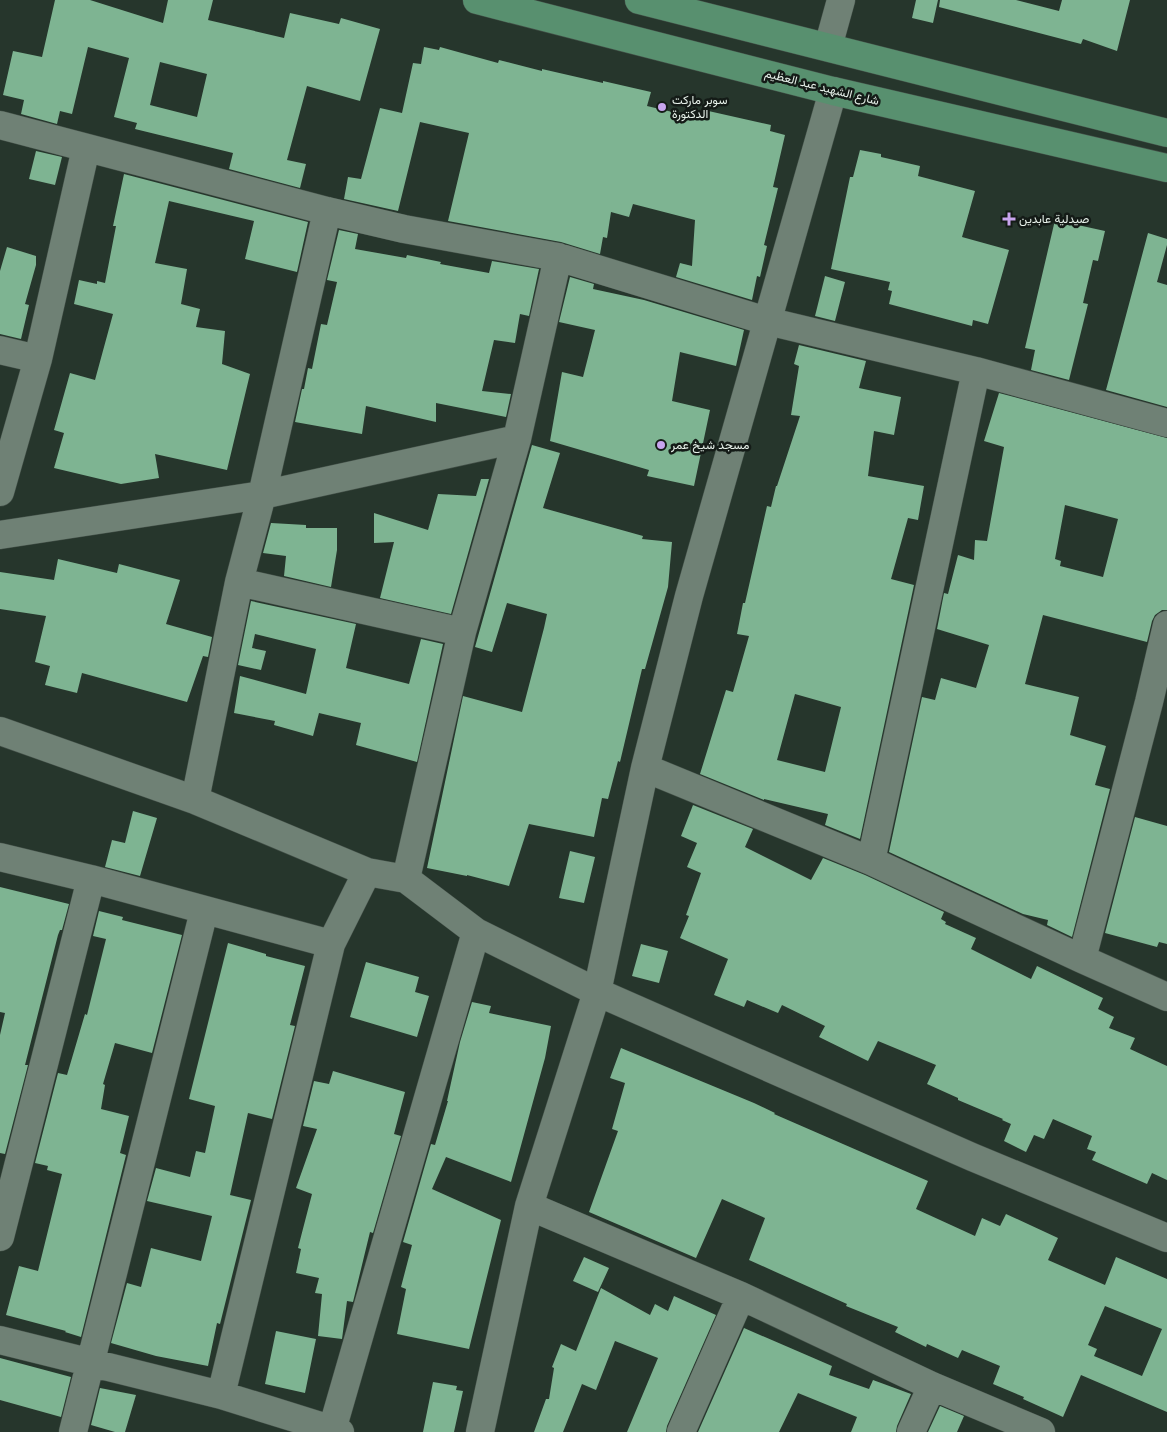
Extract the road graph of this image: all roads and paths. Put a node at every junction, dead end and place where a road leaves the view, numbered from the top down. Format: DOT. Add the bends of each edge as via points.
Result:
graph roads {
  1 [pos="478,0"];
  2 [pos="639,0"];
  3 [pos="841,0"];
  4 [pos="828,47"];
  5 [pos="833,90"];
  6 [pos="0,125"];
  7 [pos="1167,133"];
  8 [pos="86,148"];
  9 [pos="1167,168"];
  10 [pos="327,211"];
  11 [pos="558,257"];
  12 [pos="767,321"];
  13 [pos="0,350"];
  14 [pos="38,359"];
  15 [pos="976,371"];
  16 [pos="1167,423"];
  17 [pos="517,439"];
  18 [pos="0,492"];
  19 [pos="262,495"];
  20 [pos="0,536"];
  21 [pos="239,582"];
  22 [pos="1167,625"];
  23 [pos="462,632"];
  24 [pos="0,731"];
  25 [pos="644,768"];
  26 [pos="195,800"];
  27 [pos="0,857"];
  28 [pos="871,861"];
  29 [pos="367,872"];
  30 [pos="91,879"];
  31 [pos="406,879"];
  32 [pos="204,910"];
  33 [pos="476,932"];
  34 [pos="331,944"];
  35 [pos="1082,959"];
  36 [pos="598,992"];
  37 [pos="1167,997"];
  38 [pos="529,1206"];
  39 [pos="0,1238"];
  40 [pos="1167,1238"];
  41 [pos="740,1296"];
  42 [pos="0,1340"];
  43 [pos="90,1362"];
  44 [pos="932,1386"];
  45 [pos="221,1395"];
  46 [pos="336,1431"];
  47 [pos="73,1432"];
  48 [pos="480,1432"];
  49 [pos="680,1432"];
  50 [pos="912,1432"];
  51 [pos="1041,1432"];
  1 -- 5 [label="main road, شارع الشهيد عبد العظيم"];
  2 -- 4 [label="main road"];
  3 -- 4 [label="street"];
  4 -- 7 [label="main road"];
  5 -- 9 [label="main road, شارع الشهيد عبد العظيم"];
  5 -- 12 [label="street"];
  6 -- 8 [label="street"];
  8 -- 10 [label="street"];
  8 -- 14 [label="street"];
  10 -- 11 [label="street" via="404,229"];
  10 -- 19 [label="street"];
  11 -- 12 [label="street"];
  11 -- 17 [label="street"];
  12 -- 15 [label="street"];
  12 -- 25 [label="street"];
  13 -- 14 [label="street"];
  14 -- 18 [label="street"];
  15 -- 16 [label="street"];
  15 -- 28 [label="street"];
  17 -- 19 [label="street"];
  17 -- 23 [label="street"];
  19 -- 20 [label="street"];
  19 -- 21 [label="street"];
  21 -- 23 [label="street"];
  21 -- 26 [label="street"];
  22 -- 35 [label="street"];
  23 -- 31 [label="street"];
  24 -- 26 [label="street"];
  25 -- 28 [label="street"];
  25 -- 36 [label="street"];
  26 -- 29 [label="street"];
  27 -- 30 [label="street"];
  28 -- 35 [label="street"];
  29 -- 31 [label="street"];
  29 -- 34 [label="street"];
  30 -- 32 [label="street"];
  30 -- 39 [label="street"];
  31 -- 33 [label="street"];
  32 -- 34 [label="street"];
  32 -- 43 [label="street"];
  33 -- 36 [label="street"];
  33 -- 46 [label="street"];
  34 -- 45 [label="street"];
  35 -- 37 [label="street"];
  36 -- 38 [label="street"];
  36 -- 40 [label="street" via="972,1157"];
  38 -- 41 [label="street"];
  38 -- 48 [label="street"];
  41 -- 44 [label="street"];
  41 -- 49 [label="street"];
  42 -- 43 [label="street"];
  43 -- 45 [label="street"];
  43 -- 47 [label="street"];
  44 -- 50 [label="street"];
  44 -- 51 [label="street"];
  45 -- 46 [label="street"];
}
